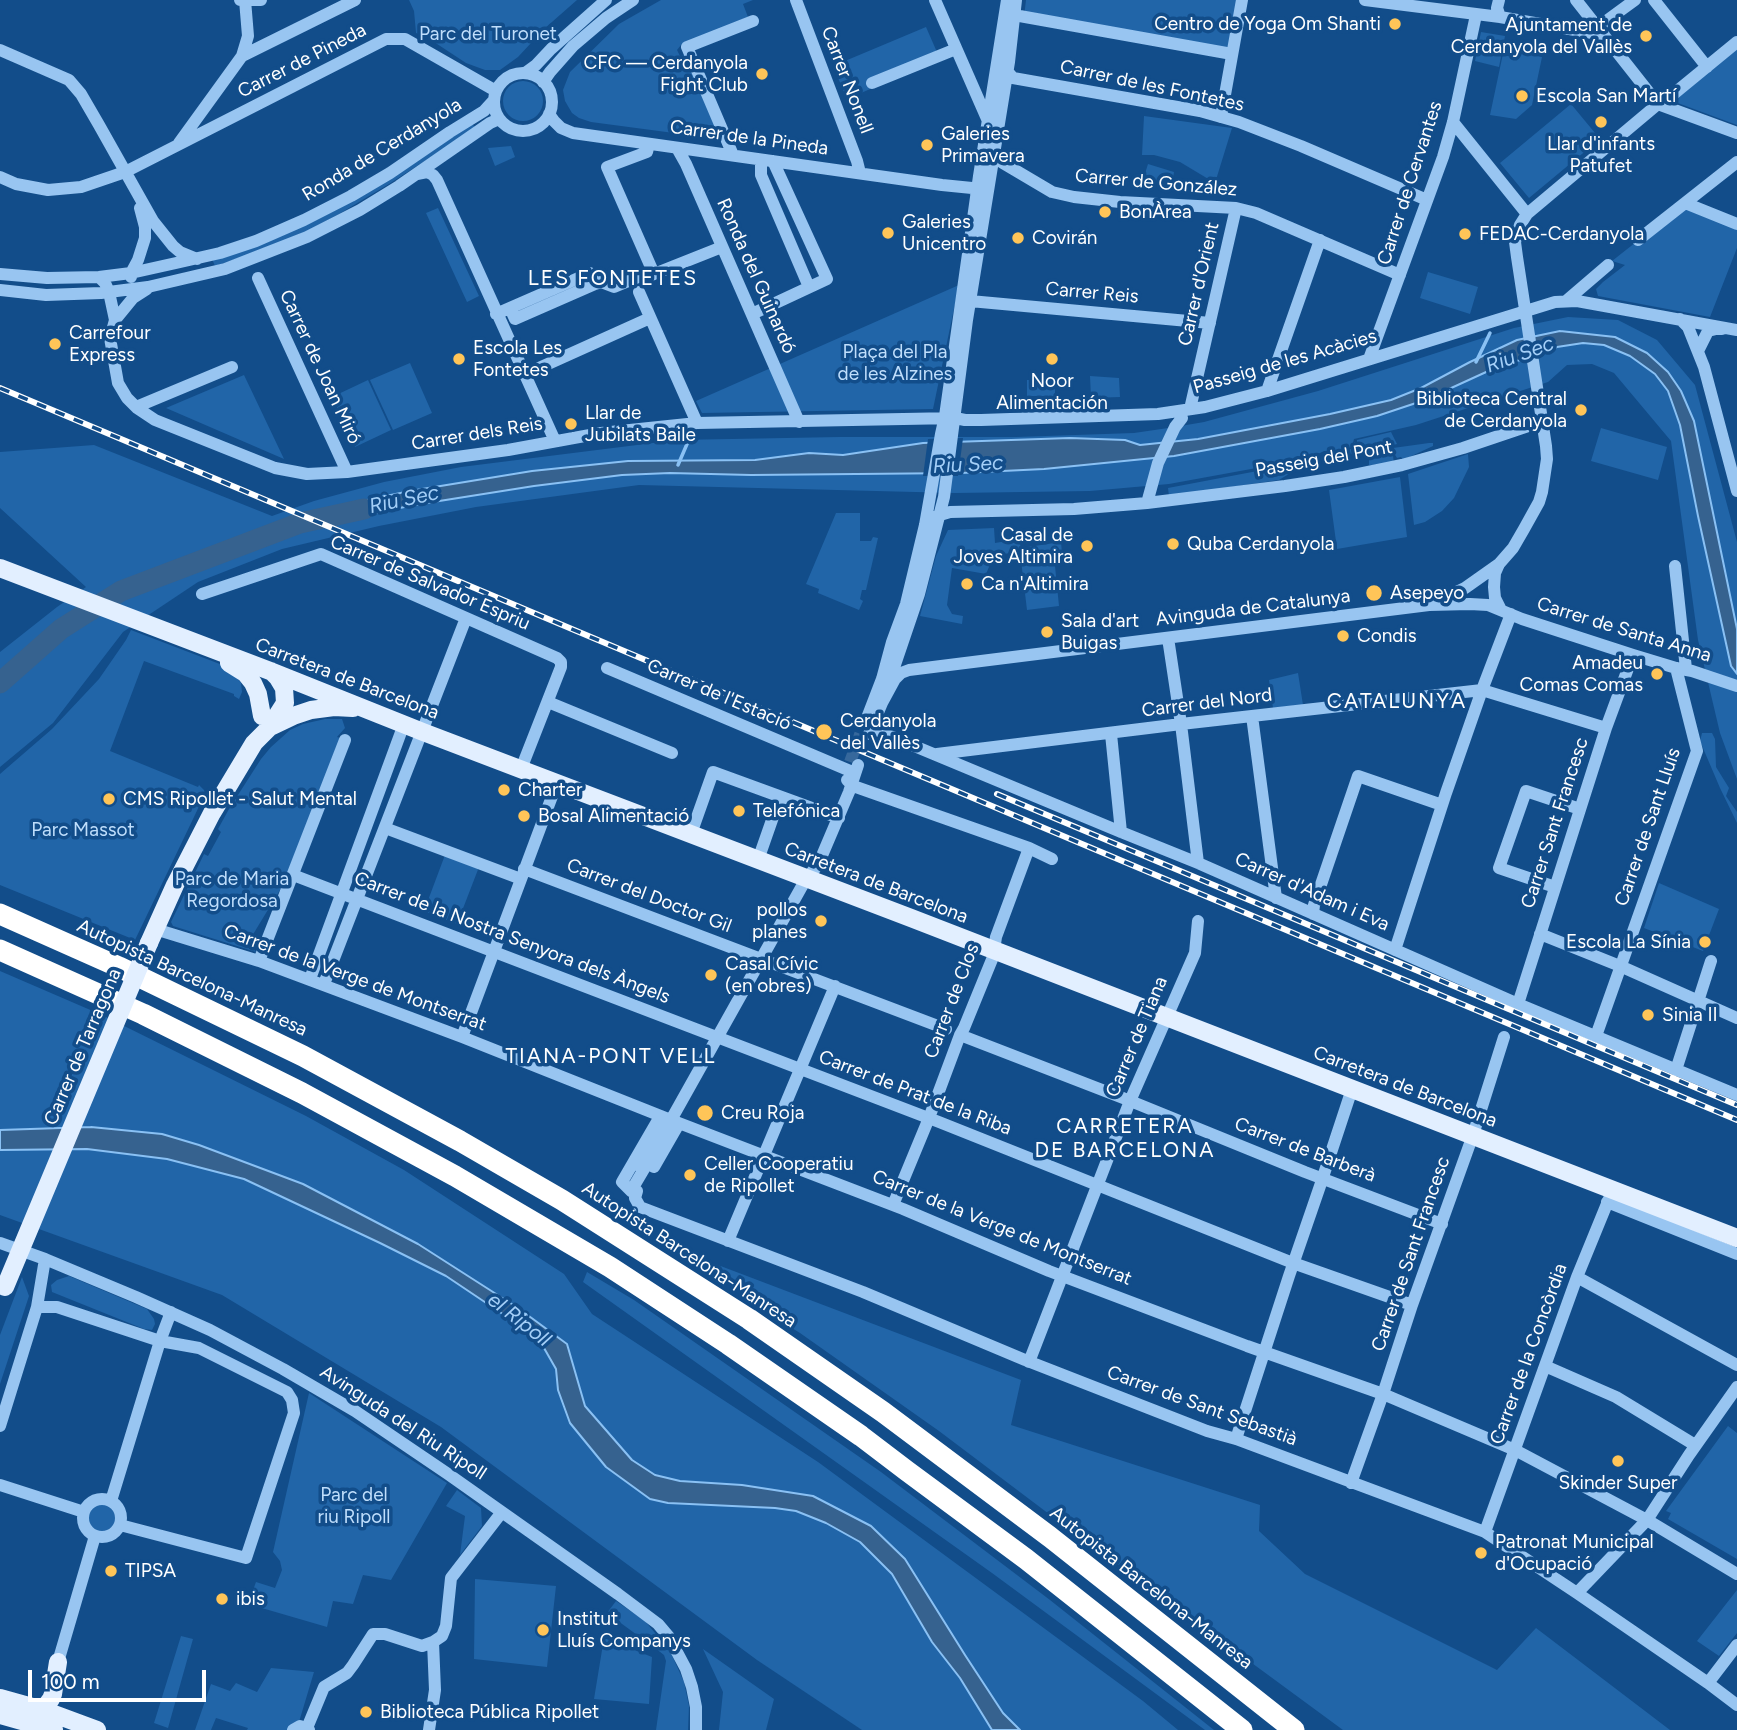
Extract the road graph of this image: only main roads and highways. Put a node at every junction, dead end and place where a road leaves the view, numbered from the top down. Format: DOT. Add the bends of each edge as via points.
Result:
graph roads {
  1 [pos="0,568"];
  2 [pos="197,644"];
  3 [pos="291,685"];
  4 [pos="367,709"];
  5 [pos="266,722"];
  6 [pos="0,914"];
  7 [pos="0,950"];
  8 [pos="1737,1238"];
  9 [pos="2,1293"];
  10 [pos="58,1662"];
  11 [pos="49,1692"];
  12 [pos="0,1698"];
  13 [pos="18,1702"];
  14 [pos="0,1708"];
  15 [pos="43,1710"];
  16 [pos="0,1715"];
  17 [pos="63,1726"];
  18 [pos="96,1730"];
  19 [pos="1242,1730"];
  20 [pos="1294,1730"];
  1 -- 2 [label="main road, Carretera de Barcelona"];
  2 -- 3 [label="main road, Carretera de Barcelona" via="271,671"];
  2 -- 5 [label="main road" via="245,673 258,694"];
  3 -- 4 [label="main road, Carretera de Barcelona"];
  3 -- 5 [label="main road" via="268,704"];
  4 -- 5 [label="main road" via="334,707"];
  4 -- 8 [label="main road, Carretera de Barcelona" via="1473,1135 1610,1196"];
  5 -- 9 [label="main road, Carrer de Tarragona, bridge" via="192,849"];
  6 -- 20 [label="highway, Autopista Barcelona-Manresa" via="303,1056 562,1200 883,1412"];
  7 -- 19 [label="highway" via="302,1093 610,1267 861,1436"];
  10 -- 11 [label="main road"];
  11 -- 13 [label="main road"];
  11 -- 15 [label="main road" via="42,1700"];
  11 -- 17 [label="main road"];
  12 -- 13 [label="main road"];
  13 -- 15 [label="main road"];
  14 -- 15 [label="main road"];
  15 -- 17 [label="main road"];
  16 -- 17 [label="main road"];
  17 -- 18 [label="main road"];
}
